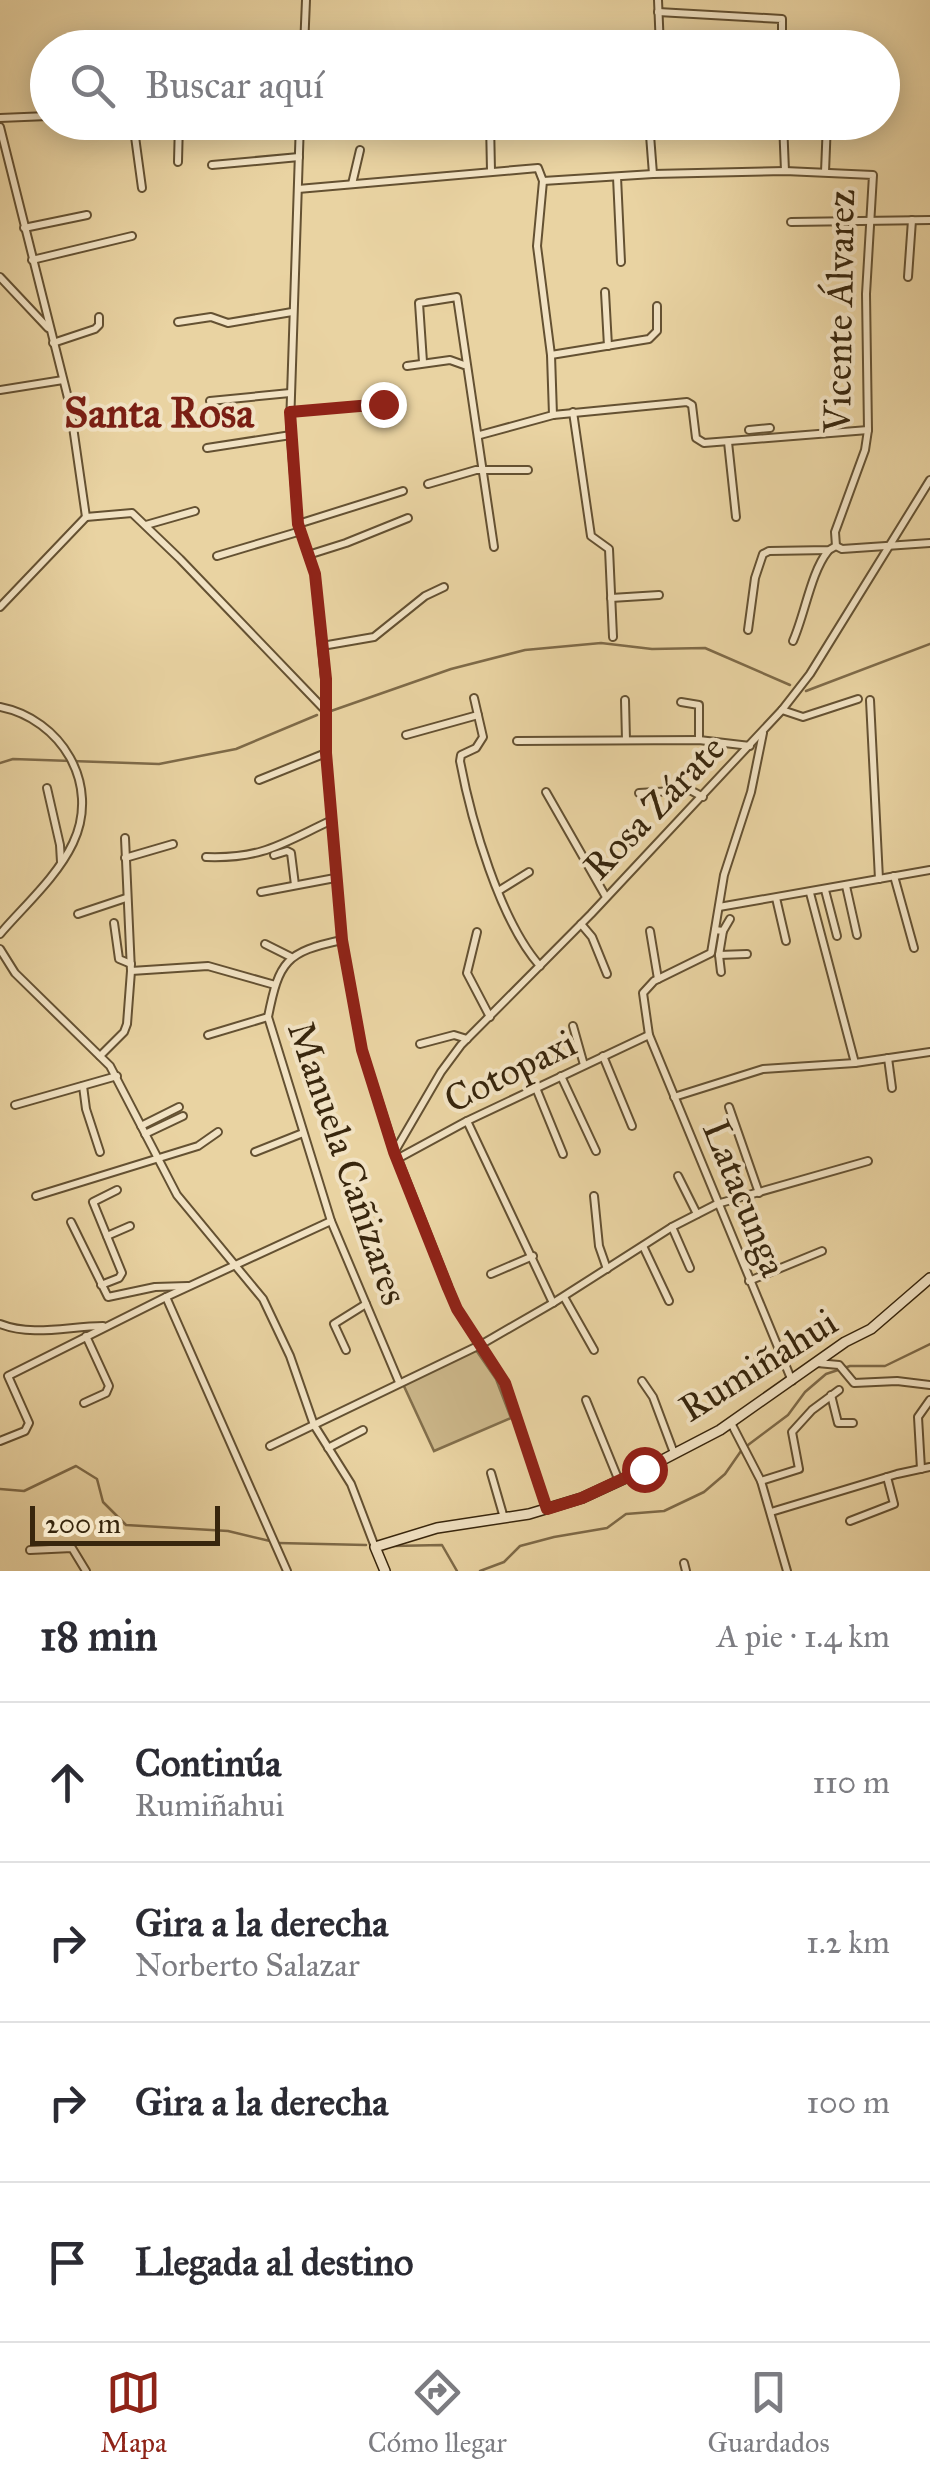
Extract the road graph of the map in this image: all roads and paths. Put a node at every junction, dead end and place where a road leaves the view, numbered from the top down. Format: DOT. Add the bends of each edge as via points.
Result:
graph roads {
  1 [pos="306,0"];
  2 [pos="658,0"];
  3 [pos="658,12"];
  4 [pos="305,30"];
  5 [pos="659,30"];
  6 [pos="782,30"];
  7 [pos="30,117"];
  8 [pos="0,118"];
  9 [pos="0,127"];
  10 [pos="135,140"];
  11 [pos="179,140"];
  12 [pos="301,140"];
  13 [pos="490,140"];
  14 [pos="651,140"];
  15 [pos="784,140"];
  16 [pos="826,140"];
  17 [pos="360,150"];
  18 [pos="299,157"];
  19 [pos="178,162"];
  20 [pos="212,165"];
  21 [pos="491,171"];
  22 [pos="784,171"];
  23 [pos="825,172"];
  24 [pos="654,174"];
  25 [pos="617,177"];
  26 [pos="543,181"];
  27 [pos="352,184"];
  28 [pos="142,188"];
  29 [pos="298,189"];
  30 [pos="87,215"];
  31 [pos="870,218"];
  32 [pos="912,220"];
  33 [pos="930,220"];
  34 [pos="791,222"];
  35 [pos="24,228"];
  36 [pos="132,236"];
  37 [pos="32,260"];
  38 [pos="620,262"];
  39 [pos="0,277"];
  40 [pos="908,277"];
  41 [pos="605,292"];
  42 [pos="658,306"];
  43 [pos="292,312"];
  44 [pos="99,317"];
  45 [pos="178,322"];
  46 [pos="49,329"];
  47 [pos="53,343"];
  48 [pos="608,346"];
  49 [pos="551,355"];
  50 [pos="423,362"];
  51 [pos="466,365"];
  52 [pos="407,366"];
  53 [pos="63,380"];
  54 [pos="0,390"];
  55 [pos="290,393"];
  56 [pos="210,401"];
  57 [pos="383,404"];
  58 [pos="290,412"];
  59 [pos="573,412"];
  60 [pos="553,415"];
  61 [pos="770,428"];
  62 [pos="868,430"];
  63 [pos="291,435"];
  64 [pos="480,435"];
  65 [pos="757,440"];
  66 [pos="728,442"];
  67 [pos="207,448"];
  68 [pos="482,469"];
  69 [pos="528,470"];
  70 [pos="930,480"];
  71 [pos="428,484"];
  72 [pos="403,491"];
  73 [pos="195,512"];
  74 [pos="86,516"];
  75 [pos="736,517"];
  76 [pos="408,518"];
  77 [pos="144,525"];
  78 [pos="300,527"];
  79 [pos="930,542"];
  80 [pos="494,547"];
  81 [pos="891,547"];
  82 [pos="836,548"];
  83 [pos="308,554"];
  84 [pos="217,556"];
  85 [pos="444,588"];
  86 [pos="659,595"];
  87 [pos="611,598"];
  88 [pos="0,607"];
  89 [pos="748,630"];
  90 [pos="613,637"];
  91 [pos="793,641"];
  92 [pos="322,646"];
  93 [pos="474,698"];
  94 [pos="858,699"];
  95 [pos="625,700"];
  96 [pos="870,700"];
  97 [pos="681,702"];
  98 [pos="0,707"];
  99 [pos="324,708"];
  100 [pos="782,710"];
  101 [pos="478,715"];
  102 [pos="763,732"];
  103 [pos="406,735"];
  104 [pos="517,740"];
  105 [pos="626,740"];
  106 [pos="699,740"];
  107 [pos="751,746"];
  108 [pos="326,753"];
  109 [pos="259,780"];
  110 [pos="48,788"];
  111 [pos="546,792"];
  112 [pos="639,792"];
  113 [pos="703,797"];
  114 [pos="330,821"];
  115 [pos="125,838"];
  116 [pos="173,844"];
  117 [pos="274,855"];
  118 [pos="206,857"];
  119 [pos="125,858"];
  120 [pos="61,864"];
  121 [pos="930,870"];
  122 [pos="528,872"];
  123 [pos="894,876"];
  124 [pos="335,878"];
  125 [pos="878,879"];
  126 [pos="295,886"];
  127 [pos="846,886"];
  128 [pos="500,890"];
  129 [pos="825,890"];
  130 [pos="261,892"];
  131 [pos="810,893"];
  132 [pos="606,897"];
  133 [pos="126,898"];
  134 [pos="776,898"];
  135 [pos="718,907"];
  136 [pos="78,914"];
  137 [pos="730,920"];
  138 [pos="114,923"];
  139 [pos="581,924"];
  140 [pos="650,930"];
  141 [pos="719,931"];
  142 [pos="477,932"];
  143 [pos="0,934"];
  144 [pos="858,934"];
  145 [pos="838,936"];
  146 [pos="342,940"];
  147 [pos="786,942"];
  148 [pos="265,944"];
  149 [pos="914,948"];
  150 [pos="0,949"];
  151 [pos="747,954"];
  152 [pos="719,955"];
  153 [pos="291,956"];
  154 [pos="118,959"];
  155 [pos="540,966"];
  156 [pos="131,968"];
  157 [pos="119,969"];
  158 [pos="721,972"];
  159 [pos="607,974"];
  160 [pos="658,980"];
  161 [pos="275,986"];
  162 [pos="268,1017"];
  163 [pos="490,1017"];
  164 [pos="573,1026"];
  165 [pos="649,1034"];
  166 [pos="208,1036"];
  167 [pos="468,1040"];
  168 [pos="420,1044"];
  169 [pos="930,1052"];
  170 [pos="100,1056"];
  171 [pos="602,1056"];
  172 [pos="888,1058"];
  173 [pos="855,1063"];
  174 [pos="584,1065"];
  175 [pos="117,1076"];
  176 [pos="561,1076"];
  177 [pos="84,1086"];
  178 [pos="536,1088"];
  179 [pos="892,1088"];
  180 [pos="674,1097"];
  181 [pos="16,1105"];
  182 [pos="179,1107"];
  183 [pos="728,1107"];
  184 [pos="183,1116"];
  185 [pos="467,1121"];
  186 [pos="632,1126"];
  187 [pos="143,1130"];
  188 [pos="218,1132"];
  189 [pos="304,1134"];
  190 [pos="596,1151"];
  191 [pos="100,1152"];
  192 [pos="255,1152"];
  193 [pos="563,1154"];
  194 [pos="396,1156"];
  195 [pos="157,1160"];
  196 [pos="868,1161"];
  197 [pos="678,1176"];
  198 [pos="116,1190"];
  199 [pos="759,1193"];
  200 [pos="36,1196"];
  201 [pos="594,1196"];
  202 [pos="717,1204"];
  203 [pos="697,1214"];
  204 [pos="331,1221"];
  205 [pos="71,1222"];
  206 [pos="130,1226"];
  207 [pos="672,1227"];
  208 [pos="106,1236"];
  209 [pos="643,1246"];
  210 [pos="822,1252"];
  211 [pos="533,1256"];
  212 [pos="235,1266"];
  213 [pos="690,1268"];
  214 [pos="607,1269"];
  215 [pos="491,1274"];
  216 [pos="930,1278"];
  217 [pos="749,1281"];
  218 [pos="101,1285"];
  219 [pos="189,1286"];
  220 [pos="166,1296"];
  221 [pos="564,1296"];
  222 [pos="669,1302"];
  223 [pos="553,1303"];
  224 [pos="366,1304"];
  225 [pos="0,1324"];
  226 [pos="105,1326"];
  227 [pos="86,1336"];
  228 [pos="482,1344"];
  229 [pos="346,1350"];
  230 [pos="594,1350"];
  231 [pos="815,1362"];
  232 [pos="4,1377"];
  233 [pos="792,1381"];
  234 [pos="398,1382"];
  235 [pos="642,1382"];
  236 [pos="930,1385"];
  237 [pos="840,1390"];
  238 [pos="830,1395"];
  239 [pos="586,1400"];
  240 [pos="930,1400"];
  241 [pos="84,1402"];
  242 [pos="731,1423"];
  243 [pos="853,1424"];
  244 [pos="314,1425"];
  245 [pos="363,1430"];
  246 [pos="0,1441"];
  247 [pos="270,1446"];
  248 [pos="328,1448"];
  249 [pos="674,1452"];
  250 [pos="926,1468"];
  251 [pos="491,1473"];
  252 [pos="887,1477"];
  253 [pos="619,1481"];
  254 [pos="760,1481"];
  255 [pos="547,1509"];
  256 [pos="771,1512"];
  257 [pos="504,1520"];
  258 [pos="850,1521"];
  259 [pos="375,1547"];
  260 [pos="30,1550"];
  261 [pos="86,1571"];
  262 [pos="287,1571"];
  263 [pos="385,1571"];
  264 [pos="787,1571"];
  1 -- 4 [label="street"];
  2 -- 3 [label="street"];
  3 -- 5 [label="street"];
  3 -- 6 [label="street" via="782,19"];
  7 -- 8 [label="street"];
  9 -- 35 [label="street"];
  10 -- 28 [label="street"];
  11 -- 19 [label="street"];
  12 -- 18 [label="street"];
  13 -- 21 [label="street"];
  14 -- 24 [label="street"];
  15 -- 22 [label="street"];
  16 -- 23 [label="street"];
  17 -- 27 [label="street"];
  18 -- 20 [label="street"];
  18 -- 29 [label="street"];
  21 -- 26 [label="street, Vicente Álvarez" via="534,166"];
  21 -- 27 [label="street, Vicente Álvarez"];
  22 -- 23 [label="street, Vicente Álvarez"];
  22 -- 24 [label="street, Vicente Álvarez"];
  23 -- 31 [label="street, Vicente Álvarez" via="873,175"];
  24 -- 25 [label="street, Vicente Álvarez"];
  25 -- 26 [label="street, Vicente Álvarez"];
  25 -- 38 [label="street"];
  26 -- 49 [label="street" via="537,246"];
  27 -- 29 [label="street, Vicente Álvarez"];
  29 -- 43 [label="street"];
  30 -- 35 [label="street"];
  31 -- 32 [label="street"];
  31 -- 34 [label="street"];
  31 -- 62 [label="street, Vicente Álvarez"];
  32 -- 33 [label="street"];
  32 -- 40 [label="street"];
  35 -- 37 [label="street"];
  36 -- 37 [label="street"];
  37 -- 46 [label="street"];
  39 -- 46 [label="street"];
  41 -- 48 [label="street"];
  42 -- 48 [label="street" via="654,336"];
  43 -- 45 [label="street" via="228,323 211,317"];
  43 -- 55 [label="street"];
  44 -- 47 [label="street" via="96,329"];
  46 -- 47 [label="street"];
  47 -- 53 [label="street"];
  48 -- 49 [label="street"];
  49 -- 60 [label="street"];
  50 -- 51 [label="street"];
  50 -- 51 [label="street" via="419,303 454,296 460,301"];
  50 -- 52 [label="street"];
  51 -- 64 [label="street"];
  53 -- 54 [label="street"];
  53 -- 74 [label="street"];
  55 -- 56 [label="street"];
  55 -- 58 [label="street"];
  57 -- 58 [label="street"];
  58 -- 63 [label="street"];
  59 -- 60 [label="street"];
  59 -- 66 [label="street" via="688,402 699,442"];
  59 -- 87 [label="street" via="591,536 608,549"];
  60 -- 64 [label="street"];
  61 -- 65 [label="street" via="753,430"];
  62 -- 65 [label="street"];
  62 -- 82 [label="street, Vicente Álvarez" via="835,532"];
  63 -- 67 [label="street"];
  63 -- 78 [label="street"];
  64 -- 68 [label="street"];
  65 -- 66 [label="street"];
  66 -- 75 [label="street"];
  68 -- 69 [label="street"];
  68 -- 71 [label="street"];
  68 -- 80 [label="street"];
  70 -- 81 [label="street, Rosa Zárate"];
  72 -- 78 [label="street"];
  73 -- 77 [label="street"];
  74 -- 77 [label="street" via="128,512"];
  74 -- 88 [label="street"];
  76 -- 83 [label="street"];
  77 -- 99 [label="street"];
  78 -- 83 [label="street"];
  78 -- 84 [label="street"];
  79 -- 81 [label="street"];
  81 -- 82 [label="street"];
  81 -- 100 [label="street, Rosa Zárate"];
  82 -- 89 [label="street" via="762,554"];
  82 -- 91 [label="street, Vicente Álvarez" via="814,578"];
  83 -- 92 [label="street"];
  85 -- 92 [label="street" via="374,637"];
  86 -- 87 [label="street"];
  87 -- 90 [label="street"];
  92 -- 99 [label="street"];
  93 -- 101 [label="street"];
  94 -- 100 [label="street" via="803,717"];
  95 -- 105 [label="street"];
  96 -- 125 [label="street"];
  97 -- 106 [label="street" via="699,705"];
  98 -- 120 [label="street" via="45,726 71,756 80,816"];
  99 -- 108 [label="street"];
  100 -- 102 [label="street, Rosa Zárate"];
  101 -- 103 [label="street"];
  101 -- 128 [label="street" via="482,742 460,761 476,838"];
  102 -- 107 [label="street, Rosa Zárate"];
  102 -- 135 [label="street"];
  104 -- 105 [label="street"];
  105 -- 106 [label="street"];
  106 -- 107 [label="street"];
  107 -- 113 [label="street, Rosa Zárate"];
  108 -- 109 [label="street"];
  108 -- 114 [label="street"];
  110 -- 120 [label="street"];
  111 -- 132 [label="street"];
  112 -- 113 [label="street" via="690,790"];
  113 -- 132 [label="street, Rosa Zárate"];
  114 -- 118 [label="street" via="260,854"];
  114 -- 124 [label="street"];
  115 -- 119 [label="street"];
  116 -- 119 [label="street"];
  117 -- 126 [label="street" via="291,853"];
  119 -- 133 [label="street"];
  120 -- 143 [label="street"];
  121 -- 123 [label="street"];
  122 -- 128 [label="street"];
  123 -- 125 [label="street"];
  123 -- 149 [label="street"];
  124 -- 126 [label="street"];
  124 -- 146 [label="street"];
  125 -- 127 [label="street"];
  126 -- 130 [label="street"];
  127 -- 129 [label="street"];
  127 -- 144 [label="street"];
  128 -- 155 [label="street"];
  129 -- 131 [label="street"];
  129 -- 145 [label="street"];
  131 -- 134 [label="street"];
  131 -- 173 [label="street"];
  132 -- 139 [label="street, Rosa Zárate"];
  133 -- 136 [label="street"];
  133 -- 156 [label="street"];
  134 -- 135 [label="street"];
  134 -- 147 [label="street"];
  135 -- 141 [label="street"];
  137 -- 141 [label="street"];
  138 -- 154 [label="street"];
  139 -- 155 [label="street, Rosa Zárate"];
  139 -- 159 [label="street"];
  140 -- 160 [label="street"];
  141 -- 152 [label="street"];
  141 -- 160 [label="street" via="708,956"];
  142 -- 163 [label="street" via="468,973"];
  146 -- 153 [label="street"];
  146 -- 194 [label="street" via="362,1050"];
  148 -- 153 [label="street"];
  150 -- 170 [label="street" via="15,973"];
  151 -- 152 [label="street"];
  152 -- 158 [label="street"];
  153 -- 161 [label="street, Manuela Cañizares"];
  154 -- 156 [label="street"];
  154 -- 157 [label="street"];
  155 -- 163 [label="street, Rosa Zárate"];
  156 -- 161 [label="street" via="208,966"];
  156 -- 170 [label="street" via="127,1024"];
  160 -- 165 [label="street" via="644,993"];
  161 -- 162 [label="street, Manuela Cañizares"];
  162 -- 166 [label="street"];
  162 -- 189 [label="street, Manuela Cañizares"];
  163 -- 167 [label="street, Rosa Zárate"];
  164 -- 174 [label="street"];
  165 -- 171 [label="street, Cotopaxi"];
  165 -- 180 [label="street, Latacunga"];
  167 -- 168 [label="street" via="454,1036"];
  167 -- 194 [label="street, Rosa Zárate" via="442,1072"];
  169 -- 172 [label="street"];
  170 -- 175 [label="street"];
  171 -- 174 [label="street, Cotopaxi"];
  171 -- 186 [label="street"];
  172 -- 173 [label="street"];
  172 -- 179 [label="street"];
  173 -- 180 [label="street" via="763,1069"];
  174 -- 176 [label="street, Cotopaxi"];
  175 -- 177 [label="street"];
  175 -- 187 [label="street"];
  176 -- 178 [label="street, Cotopaxi"];
  176 -- 190 [label="street"];
  177 -- 181 [label="street"];
  177 -- 191 [label="street"];
  178 -- 185 [label="street, Cotopaxi"];
  178 -- 193 [label="street"];
  180 -- 202 [label="street, Latacunga"];
  182 -- 187 [label="street"];
  183 -- 199 [label="street"];
  184 -- 187 [label="street"];
  185 -- 194 [label="street, Cotopaxi"];
  185 -- 211 [label="street"];
  187 -- 195 [label="street"];
  188 -- 195 [label="street"];
  189 -- 192 [label="street"];
  189 -- 204 [label="street, Manuela Cañizares"];
  194 -- 228 [label="street" via="457,1309"];
  195 -- 200 [label="street"];
  195 -- 212 [label="street"];
  196 -- 199 [label="street"];
  197 -- 203 [label="street"];
  198 -- 208 [label="street" via="93,1202"];
  199 -- 202 [label="street"];
  201 -- 214 [label="street"];
  202 -- 203 [label="street"];
  202 -- 217 [label="street, Latacunga"];
  203 -- 207 [label="street"];
  204 -- 212 [label="street"];
  204 -- 224 [label="street, Manuela Cañizares"];
  205 -- 218 [label="street"];
  206 -- 208 [label="street"];
  207 -- 209 [label="street"];
  207 -- 213 [label="street"];
  208 -- 218 [label="street" via="122,1272"];
  209 -- 214 [label="street"];
  209 -- 222 [label="street"];
  210 -- 217 [label="street"];
  211 -- 215 [label="street"];
  211 -- 223 [label="street"];
  212 -- 219 [label="street"];
  212 -- 244 [label="street" via="264,1299"];
  214 -- 221 [label="street"];
  216 -- 231 [label="street, Rumiñahui" via="878,1325"];
  217 -- 233 [label="street, Latacunga"];
  218 -- 219 [label="street" via="108,1297"];
  219 -- 220 [label="street"];
  220 -- 226 [label="street"];
  220 -- 262 [label="street"];
  221 -- 223 [label="street"];
  221 -- 230 [label="street"];
  223 -- 228 [label="street"];
  224 -- 229 [label="street" via="334,1324"];
  224 -- 234 [label="street, Manuela Cañizares"];
  225 -- 226 [label="street" via="35,1332"];
  226 -- 227 [label="street"];
  227 -- 232 [label="street"];
  227 -- 241 [label="street" via="109,1386"];
  228 -- 234 [label="street"];
  228 -- 255 [label="street" via="505,1383"];
  231 -- 233 [label="street, Rumiñahui"];
  231 -- 236 [label="street" via="844,1370 854,1384"];
  232 -- 246 [label="street" via="29,1423 21,1434"];
  233 -- 242 [label="street, Rumiñahui"];
  234 -- 244 [label="street"];
  235 -- 249 [label="street"];
  237 -- 238 [label="street"];
  238 -- 243 [label="street" via="838,1423"];
  238 -- 254 [label="street" via="792,1432 800,1469"];
  239 -- 253 [label="street"];
  240 -- 250 [label="street" via="918,1418"];
  242 -- 249 [label="street, Rumiñahui"];
  242 -- 254 [label="street"];
  244 -- 247 [label="street"];
  244 -- 248 [label="street"];
  245 -- 248 [label="street"];
  248 -- 259 [label="street" via="351,1484"];
  249 -- 253 [label="street, Rumiñahui"];
  250 -- 252 [label="street"];
  251 -- 257 [label="street"];
  252 -- 256 [label="street"];
  252 -- 258 [label="street" via="894,1504"];
  253 -- 255 [label="street, Rumiñahui"];
  254 -- 256 [label="street"];
  255 -- 257 [label="street, Rumiñahui"];
  256 -- 264 [label="street"];
  257 -- 259 [label="street, Rumiñahui" via="437,1528"];
  259 -- 263 [label="street"];
  260 -- 261 [label="street" via="72,1548"];
}
